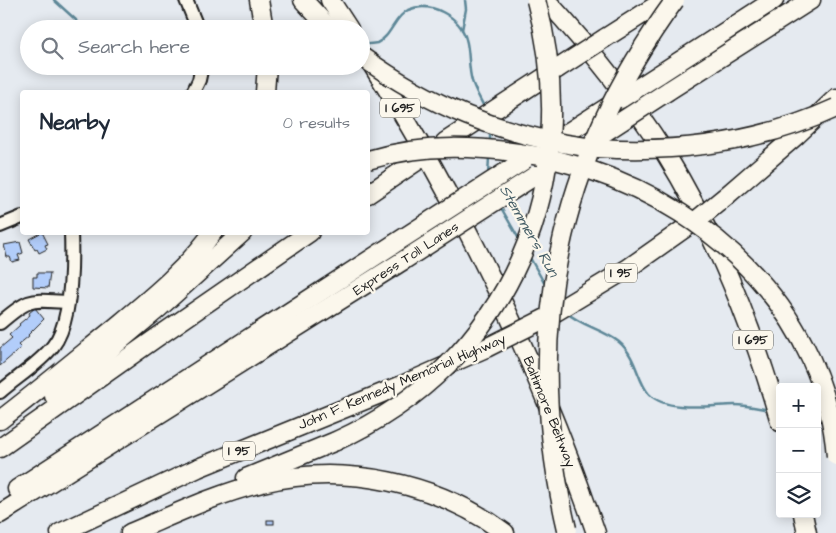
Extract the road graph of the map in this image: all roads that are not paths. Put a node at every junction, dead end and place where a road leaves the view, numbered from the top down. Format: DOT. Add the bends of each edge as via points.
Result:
graph roads {
  1 [pos="186,0"];
  2 [pos="259,0"];
  3 [pos="304,0"];
  4 [pos="330,0"];
  5 [pos="536,0"];
  6 [pos="546,0"];
  7 [pos="665,0"];
  8 [pos="675,0"];
  9 [pos="774,0"];
  10 [pos="811,0"];
  11 [pos="194,20"];
  12 [pos="263,20"];
  13 [pos="322,20"];
  14 [pos="344,20"];
  15 [pos="370,60"];
  16 [pos="370,65"];
  17 [pos="200,75"];
  18 [pos="194,90"];
  19 [pos="833,104"];
  20 [pos="370,159"];
  21 [pos="373,190"];
  22 [pos="20,218"];
  23 [pos="0,226"];
  24 [pos="71,235"];
  25 [pos="210,235"];
  26 [pos="240,235"];
  27 [pos="306,235"];
  28 [pos="68,302"];
  29 [pos="0,323"];
  30 [pos="0,392"];
  31 [pos="776,410"];
  32 [pos="0,420"];
  33 [pos="0,438"];
  34 [pos="0,448"];
  35 [pos="836,456"];
  36 [pos="0,500"];
  37 [pos="0,514"];
  38 [pos="804,518"];
  39 [pos="568,531"];
  40 [pos="60,533"];
  41 [pos="114,533"];
  42 [pos="130,533"];
  43 [pos="505,533"];
  44 [pos="596,533"];
  45 [pos="807,533"];
  1 -- 11 [label="street"];
  2 -- 12 [label="highway"];
  3 -- 13 [label="highway"];
  4 -- 14 [label="highway"];
  5 -- 41 [label="highway, bridge" via="551,78 552,136 548,167 541,200 519,263 474,336 419,390 364,427"];
  6 -- 31 [label="highway, I 695" via="616,83 672,166 730,281"];
  7 -- 21 [label="highway, bridge"];
  8 -- 39 [label="highway, bridge" via="642,46 602,122 579,178 561,242 550,303 547,378 553,462"];
  9 -- 36 [label="highway, Express Toll Lanes, bridge"];
  10 -- 37 [label="highway, Express Toll Lanes, bridge"];
  15 -- 19 [label="highway, bridge" via="405,85 461,114 514,133 586,147 646,150 714,144 803,122"];
  16 -- 44 [label="highway, Baltimore Beltway / I 695" via="433,166 504,306 542,391"];
  17 -- 18 [label="street"];
  19 -- 40 [label="highway, John F. Kennedy Memorial Highway / I 95, bridge" via="670,240 564,308 486,348 198,468"];
  20 -- 35 [label="highway, bridge" via="427,148 509,151 556,160 601,174 672,208 738,257 783,309 803,343 824,393"];
  22 -- 23 [label="street"];
  24 -- 28 [label="street"];
  25 -- 32 [label="highway" via="154,294"];
  26 -- 33 [label="highway" via="110,350"];
  27 -- 34 [label="highway"];
  28 -- 29 [label="street" via="29,301"];
  28 -- 30 [label="street" via="64,323 53,347"];
  38 -- 45 [label="highway"];
  42 -- 43 [label="highway" via="236,490 273,480 323,475 374,479 421,490 463,507"];
}
